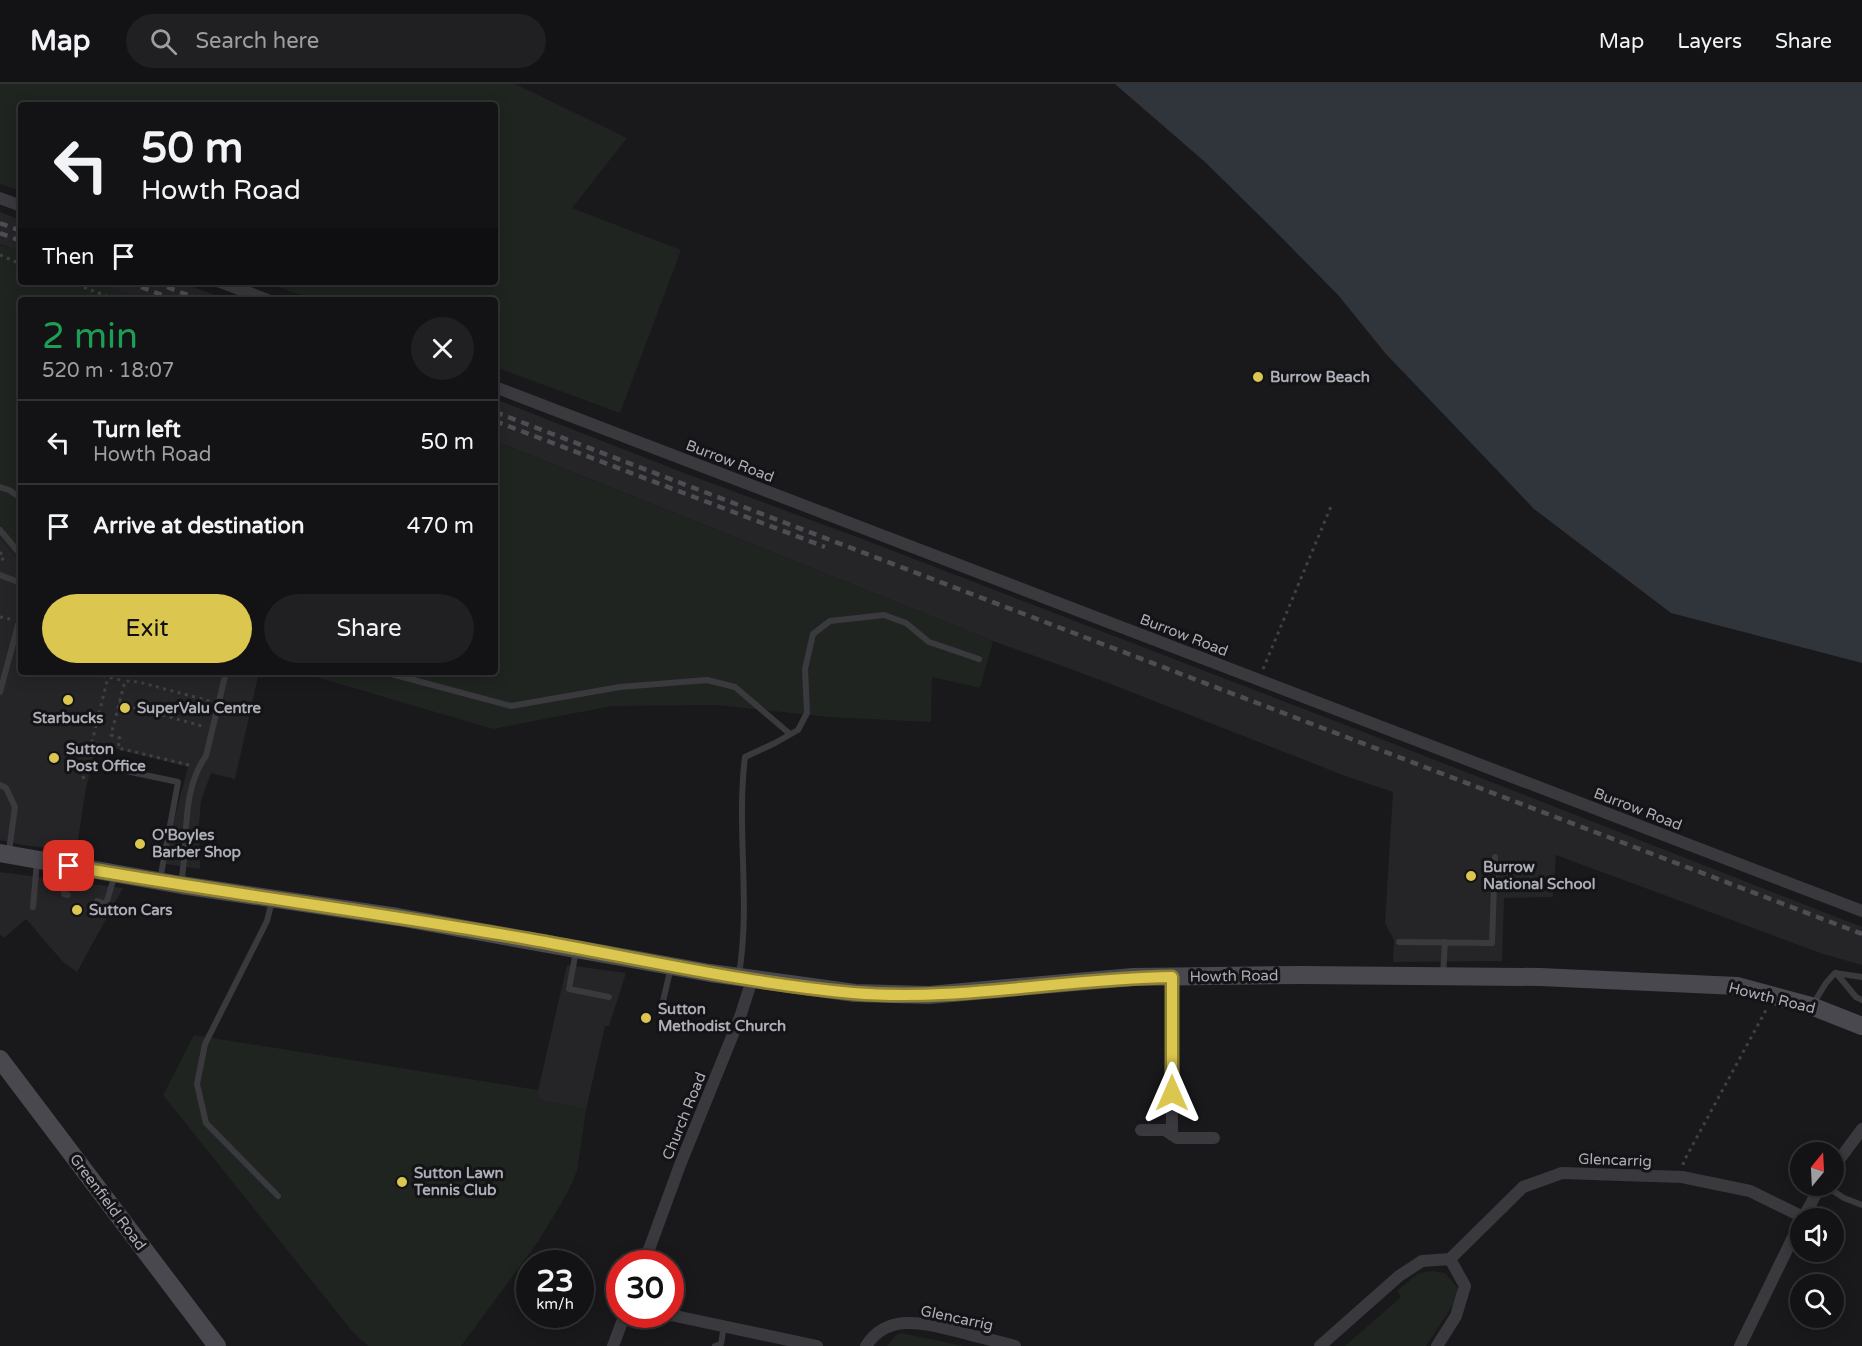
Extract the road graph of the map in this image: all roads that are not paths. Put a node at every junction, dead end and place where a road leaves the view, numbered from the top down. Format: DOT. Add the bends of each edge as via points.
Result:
graph roads {
  1 [pos="0,198"];
  2 [pos="18,205"];
  3 [pos="228,285"];
  4 [pos="260,297"];
  5 [pos="498,388"];
  6 [pos="0,487"];
  7 [pos="18,496"];
  8 [pos="0,530"];
  9 [pos="18,551"];
  10 [pos="0,576"];
  11 [pos="18,582"];
  12 [pos="18,622"];
  13 [pos="979,659"];
  14 [pos="225,675"];
  15 [pos="395,675"];
  16 [pos="0,692"];
  17 [pos="790,734"];
  18 [pos="112,768"];
  19 [pos="3,787"];
  20 [pos="4,854"];
  21 [pos="1495,857"];
  22 [pos="38,860"];
  23 [pos="69,866"];
  24 [pos="115,873"];
  25 [pos="159,880"];
  26 [pos="181,885"];
  27 [pos="68,895"];
  28 [pos="273,898"];
  29 [pos="97,901"];
  30 [pos="33,907"];
  31 [pos="1862,911"];
  32 [pos="1399,942"];
  33 [pos="1445,942"];
  34 [pos="577,948"];
  35 [pos="672,967"];
  36 [pos="1836,973"];
  37 [pos="1443,976"];
  38 [pos="1862,976"];
  39 [pos="1172,977"];
  40 [pos="745,979"];
  41 [pos="609,997"];
  42 [pos="1862,1000"];
  43 [pos="1811,1006"];
  44 [pos="660,1014"];
  45 [pos="1862,1026"];
  46 [pos="0,1059"];
  47 [pos="1862,1129"];
  48 [pos="1141,1130"];
  49 [pos="1172,1135"];
  50 [pos="1214,1138"];
  51 [pos="1844,1153"];
  52 [pos="278,1196"];
  53 [pos="1841,1196"];
  54 [pos="1862,1205"];
  55 [pos="1790,1213"];
  56 [pos="1790,1244"];
  57 [pos="649,1250"];
  58 [pos="1450,1259"];
  59 [pos="684,1318"];
  60 [pos="724,1326"];
  61 [pos="620,1328"];
  62 [pos="217,1346"];
  63 [pos="613,1346"];
  64 [pos="715,1346"];
  65 [pos="817,1346"];
  66 [pos="866,1346"];
  67 [pos="1015,1346"];
  68 [pos="1320,1346"];
  69 [pos="1437,1346"];
  70 [pos="1740,1346"];
  1 -- 2 [label="street"];
  3 -- 4 [label="street"];
  5 -- 31 [label="street, Burrow Road"];
  6 -- 7 [label="lane"];
  8 -- 9 [label="lane"];
  10 -- 11 [label="lane"];
  12 -- 16 [label="lane"];
  13 -- 17 [label="lane" via="929,642 906,623 884,615 830,621 813,634 805,669 807,713 798,730"];
  14 -- 26 [label="lane" via="206,756 198,767 186,817"];
  15 -- 17 [label="lane" via="511,706 620,687 707,680 735,687"];
  17 -- 40 [label="lane" via="745,757 741,788"];
  18 -- 25 [label="lane" via="178,782"];
  19 -- 20 [label="lane" via="15,807 14,827"];
  20 -- 22 [label="main road, Howth Road"];
  21 -- 33 [label="lane" via="1492,943"];
  22 -- 23 [label="main road, Howth Road"];
  22 -- 30 [label="lane"];
  23 -- 24 [label="main road, Howth Road"];
  23 -- 27 [label="lane" via="64,894"];
  24 -- 25 [label="main road, Howth Road"];
  24 -- 29 [label="lane" via="106,904"];
  25 -- 26 [label="main road, Howth Road"];
  26 -- 28 [label="main road, Howth Road"];
  28 -- 34 [label="main road, Howth Road"];
  28 -- 52 [label="lane" via="267,921 205,1044 196,1084 206,1123"];
  32 -- 33 [label="lane"];
  33 -- 37 [label="lane"];
  34 -- 35 [label="main road, Howth Road"];
  34 -- 41 [label="lane" via="568,989"];
  35 -- 40 [label="main road, Howth Road"];
  35 -- 44 [label="lane"];
  36 -- 38 [label="lane"];
  36 -- 42 [label="lane"];
  36 -- 43 [label="lane"];
  37 -- 39 [label="main road, Howth Road"];
  37 -- 43 [label="main road, Howth Road" via="1737,986"];
  39 -- 40 [label="main road, Howth Road" via="929,995 855,993"];
  39 -- 49 [label="street"];
  40 -- 57 [label="street, Church Road" via="740,1017"];
  43 -- 45 [label="main road, Howth Road"];
  46 -- 62 [label="main road, Greenfield Road"];
  47 -- 51 [label="street"];
  48 -- 49 [label="street" via="1165,1130"];
  49 -- 50 [label="street"];
  53 -- 54 [label="lane"];
  55 -- 58 [label="street, Glencarrig" via="1750,1191 1682,1177 1562,1173 1522,1187"];
  56 -- 70 [label="street"];
  58 -- 68 [label="street" via="1422,1261 1399,1276"];
  58 -- 69 [label="street" via="1465,1286 1456,1316"];
  59 -- 60 [label="street"];
  60 -- 64 [label="lane" via="721,1344"];
  60 -- 65 [label="street"];
  61 -- 63 [label="street"];
  66 -- 67 [label="street, Glencarrig" via="872,1336 892,1325 920,1322"];
}
